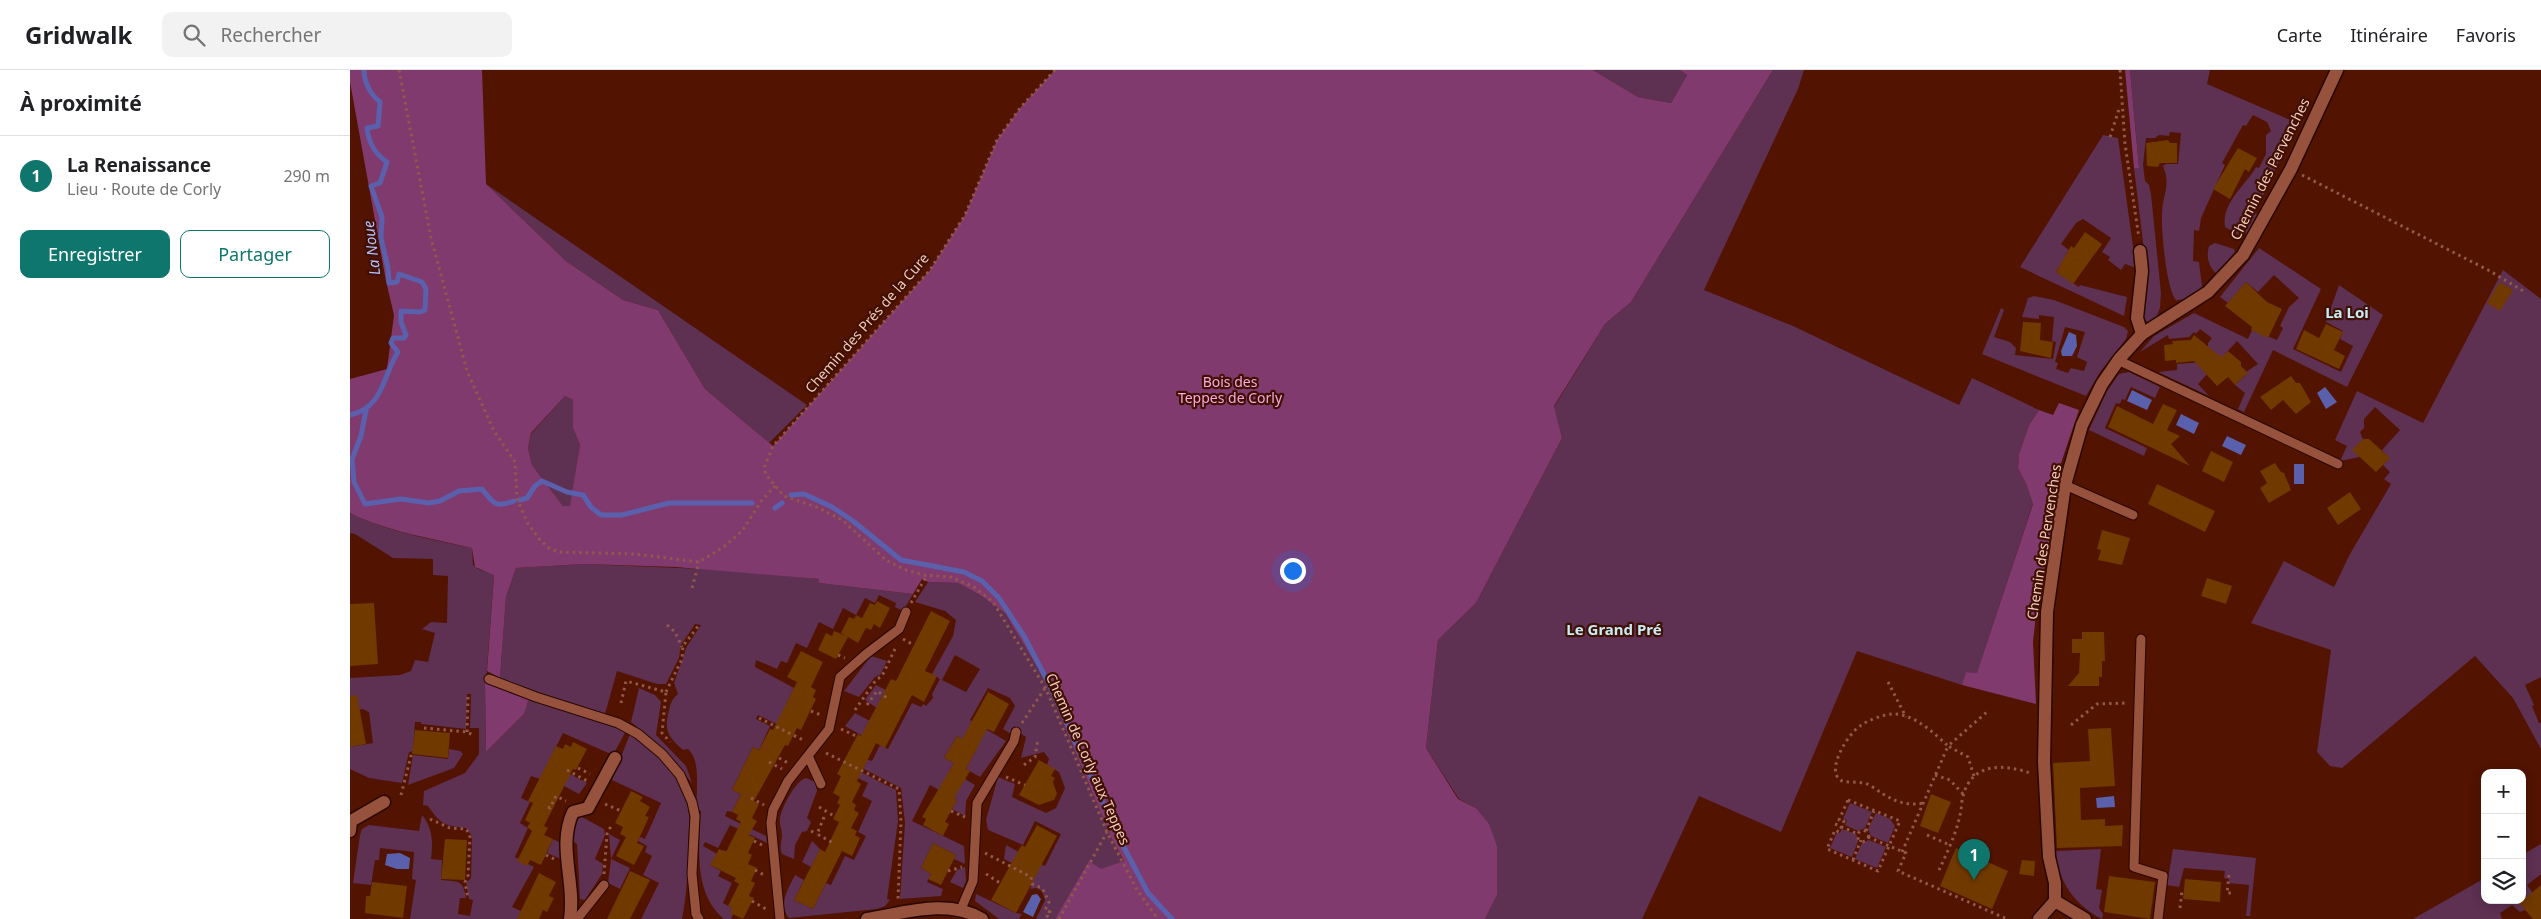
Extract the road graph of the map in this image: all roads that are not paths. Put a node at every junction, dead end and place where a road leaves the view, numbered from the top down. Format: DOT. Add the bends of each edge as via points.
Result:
graph roads {
  1 [pos="2337,70"];
  2 [pos="2140,251"];
  3 [pos="2142,334"];
  4 [pos="2120,358"];
  5 [pos="2338,464"];
  6 [pos="2064,485"];
  7 [pos="2133,514"];
  8 [pos="906,612"];
  9 [pos="2141,639"];
  10 [pos="490,679"];
  11 [pos="1016,732"];
  12 [pos="614,758"];
  13 [pos="809,758"];
  14 [pos="820,784"];
  15 [pos="384,802"];
  16 [pos="350,830"];
  17 [pos="604,885"];
  18 [pos="2055,901"];
  19 [pos="960,909"];
  20 [pos="570,919"];
  21 [pos="577,919"];
  22 [pos="700,919"];
  23 [pos="780,919"];
  24 [pos="867,919"];
  25 [pos="982,919"];
  26 [pos="2038,919"];
  27 [pos="2085,919"];
  28 [pos="2158,919"];
  1 -- 3 [label="street, Chemin des Pervenches" via="2290,169 2247,248 2223,278 2195,302"];
  2 -- 3 [label="street" via="2142,271 2137,318"];
  3 -- 4 [label="street, Chemin des Pervenches"];
  4 -- 5 [label="lane"];
  4 -- 6 [label="street, Chemin des Pervenches" via="2091,404"];
  6 -- 7 [label="lane"];
  6 -- 18 [label="street, Chemin des Pervenches" via="2047,612 2045,659 2046,796"];
  8 -- 13 [label="lane" via="899,629 840,677 829,729"];
  9 -- 28 [label="lane" via="2134,867 2163,876"];
  10 -- 22 [label="lane" via="618,723 638,734 662,754 680,775 692,802 695,816 692,874 696,914"];
  11 -- 19 [label="lane" via="978,803 973,881"];
  12 -- 20 [label="street" via="588,808 573,812 567,824"];
  13 -- 14 [label="lane"];
  13 -- 23 [label="lane" via="788,781 773,810 771,823"];
  15 -- 16 [label="street" via="351,821"];
  17 -- 21 [label="lane"];
  18 -- 26 [label="street"];
  18 -- 27 [label="street"];
  19 -- 24 [label="street" via="941,908"];
  19 -- 25 [label="street"];
}
